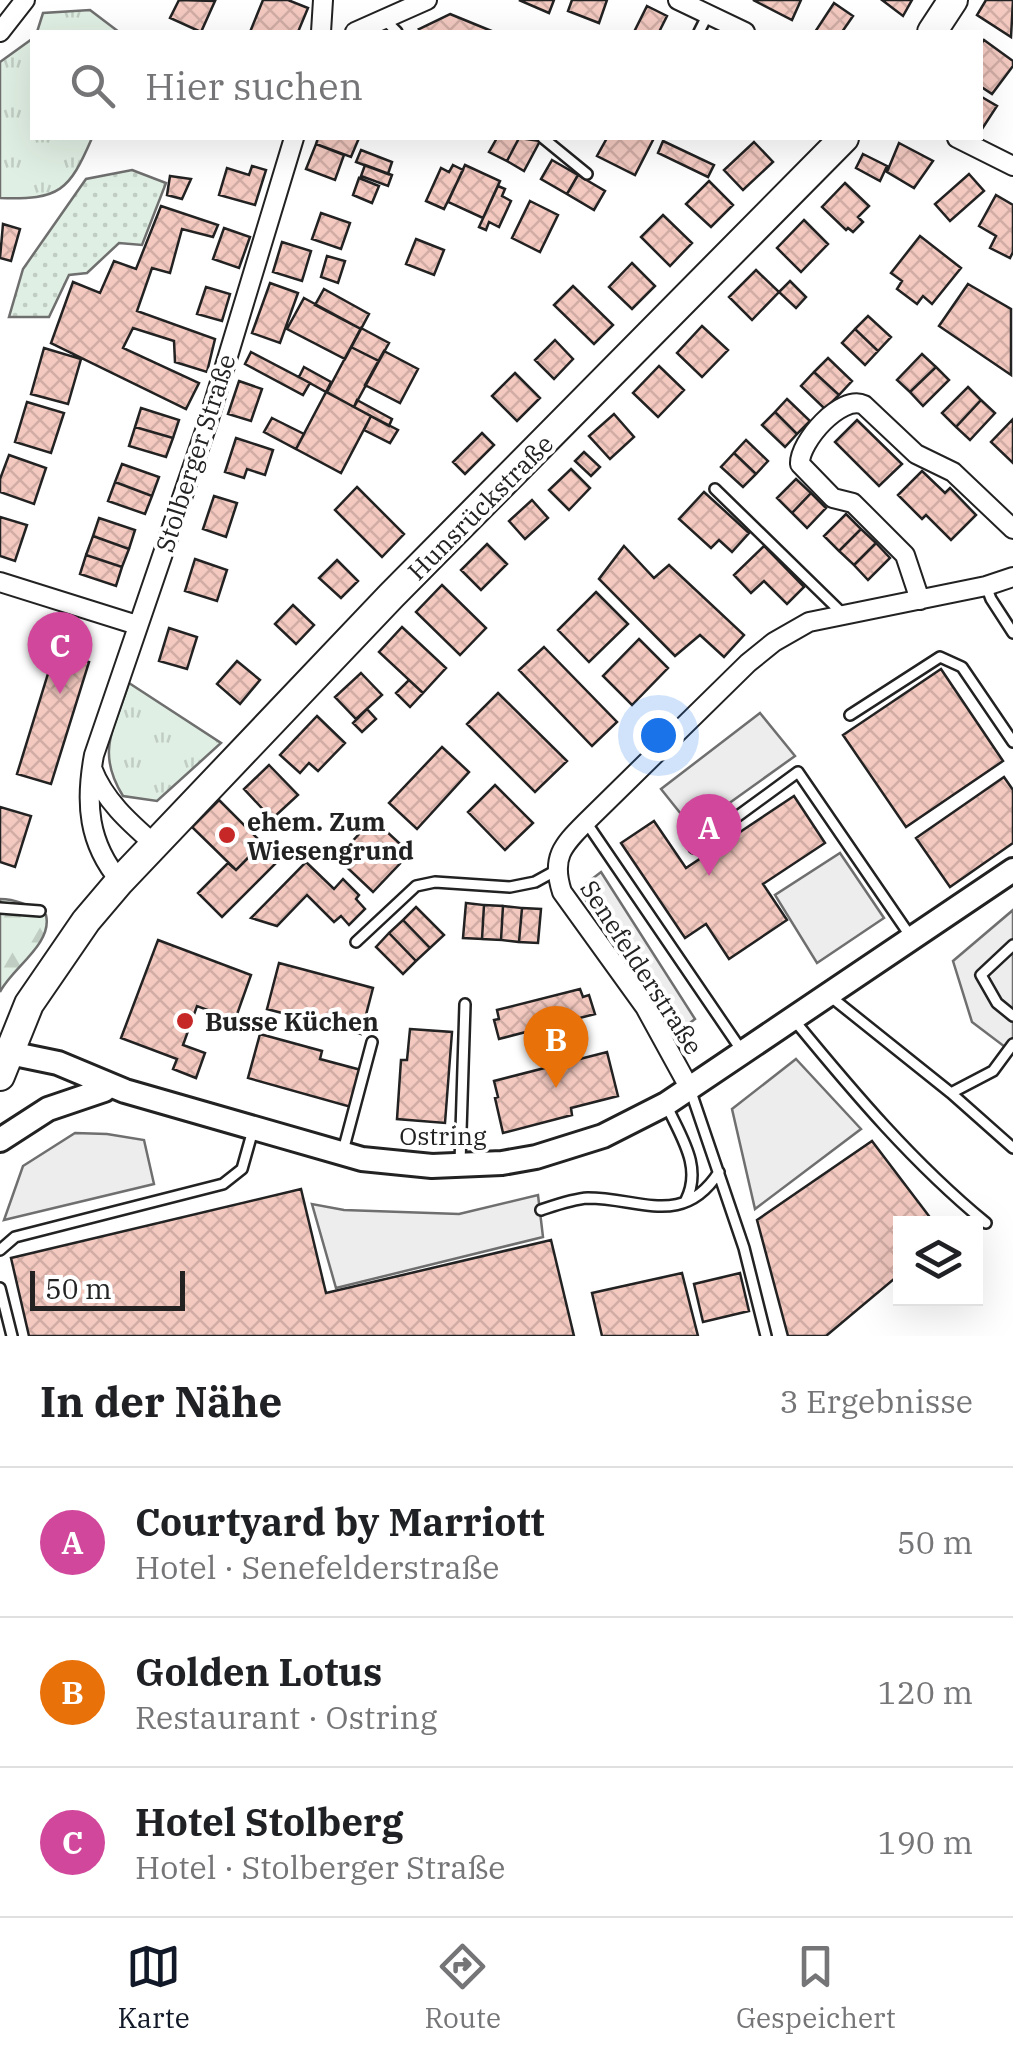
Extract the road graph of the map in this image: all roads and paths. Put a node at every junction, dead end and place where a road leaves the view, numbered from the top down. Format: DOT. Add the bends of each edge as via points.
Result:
graph roads {
  1 [pos="25,0"];
  2 [pos="323,0"];
  3 [pos="427,0"];
  4 [pos="678,0"];
  5 [pos="954,0"];
  6 [pos="708,14"];
  7 [pos="3,24"];
  8 [pos="391,26"];
  9 [pos="321,30"];
  10 [pos="699,30"];
  11 [pos="741,30"];
  12 [pos="933,30"];
  13 [pos="293,140"];
  14 [pos="545,140"];
  15 [pos="842,140"];
  16 [pos="961,140"];
  17 [pos="1013,166"];
  18 [pos="587,174"];
  19 [pos="715,489"];
  20 [pos="1013,528"];
  21 [pos="1013,577"];
  22 [pos="0,582"];
  23 [pos="986,586"];
  24 [pos="920,600"];
  25 [pos="844,614"];
  26 [pos="137,625"];
  27 [pos="1013,633"];
  28 [pos="850,715"];
  29 [pos="1013,742"];
  30 [pos="92,768"];
  31 [pos="586,822"];
  32 [pos="154,844"];
  33 [pos="694,848"];
  34 [pos="1013,870"];
  35 [pos="555,871"];
  36 [pos="120,881"];
  37 [pos="0,908"];
  38 [pos="40,911"];
  39 [pos="913,939"];
  40 [pos="356,942"];
  41 [pos="1013,945"];
  42 [pos="829,996"];
  43 [pos="466,1004"];
  44 [pos="1013,1016"];
  45 [pos="794,1020"];
  46 [pos="372,1042"];
  47 [pos="1013,1044"];
  48 [pos="744,1054"];
  49 [pos="3,1060"];
  50 [pos="690,1089"];
  51 [pos="115,1091"];
  52 [pos="951,1092"];
  53 [pos="666,1104"];
  54 [pos="253,1130"];
  55 [pos="0,1140"];
  56 [pos="1013,1148"];
  57 [pos="342,1154"];
  58 [pos="460,1166"];
  59 [pos="719,1172"];
  60 [pos="684,1203"];
  61 [pos="541,1210"];
  62 [pos="986,1223"];
  63 [pos="0,1250"];
  64 [pos="0,1288"];
  65 [pos="12,1336"];
  66 [pos="766,1336"];
  1 -- 7 [label="street"];
  2 -- 9 [label="street"];
  3 -- 8 [label="street"];
  4 -- 6 [label="street"];
  5 -- 12 [label="main road"];
  6 -- 10 [label="lane"];
  6 -- 11 [label="street"];
  13 -- 26 [label="street, Stolberger Straße" via="208,422"];
  14 -- 18 [label="lane"];
  15 -- 32 [label="main road, Hunsrückstraße"];
  16 -- 17 [label="street"];
  19 -- 25 [label="lane"];
  20 -- 24 [label="street" via="864,405 842,405 804,445 800,464 905,555"];
  21 -- 23 [label="street, Senefelderstraße"];
  22 -- 26 [label="street"];
  23 -- 24 [label="street, Senefelderstraße"];
  23 -- 27 [label="lane"];
  24 -- 25 [label="street, Senefelderstraße"];
  25 -- 31 [label="street, Senefelderstraße" via="808,622 748,662"];
  26 -- 30 [label="street, Stolberger Straße"];
  28 -- 29 [label="lane" via="940,657 962,667"];
  30 -- 32 [label="street" via="124,819"];
  30 -- 36 [label="street, Stolberger Straße" via="92,835"];
  31 -- 35 [label="street, Senefelderstraße"];
  31 -- 48 [label="lane"];
  32 -- 36 [label="main road, Hunsrückstraße"];
  33 -- 39 [label="lane" via="798,772"];
  34 -- 39 [label="street, Ostring"];
  35 -- 40 [label="lane, Senefelderstraße" via="510,887 416,886"];
  35 -- 50 [label="street, Senefelderstraße" via="571,908 645,1008"];
  36 -- 49 [label="main road" via="54,964"];
  37 -- 38 [label="lane"];
  39 -- 42 [label="street, Ostring"];
  41 -- 44 [label="lane" via="981,975"];
  42 -- 45 [label="street, Ostring"];
  42 -- 52 [label="lane"];
  43 -- 58 [label="lane"];
  45 -- 48 [label="street, Ostring"];
  45 -- 62 [label="lane" via="877,1121"];
  46 -- 57 [label="lane"];
  47 -- 52 [label="lane" via="993,1071"];
  48 -- 50 [label="street, Ostring"];
  49 -- 51 [label="street, Ostring"];
  50 -- 53 [label="street, Ostring"];
  50 -- 59 [label="lane"];
  51 -- 54 [label="street, Ostring"];
  51 -- 55 [label="street" via="59,1104"];
  52 -- 56 [label="lane"];
  53 -- 58 [label="street, Ostring" via="570,1147"];
  53 -- 60 [label="lane" via="692,1162 693,1186"];
  54 -- 57 [label="street, Ostring"];
  54 -- 63 [label="lane" via="242,1169 223,1184 16,1236"];
  57 -- 58 [label="street, Ostring"];
  59 -- 60 [label="lane" via="702,1194"];
  59 -- 66 [label="lane"];
  60 -- 61 [label="lane" via="662,1208 585,1198"];
  64 -- 65 [label="lane"];
}
